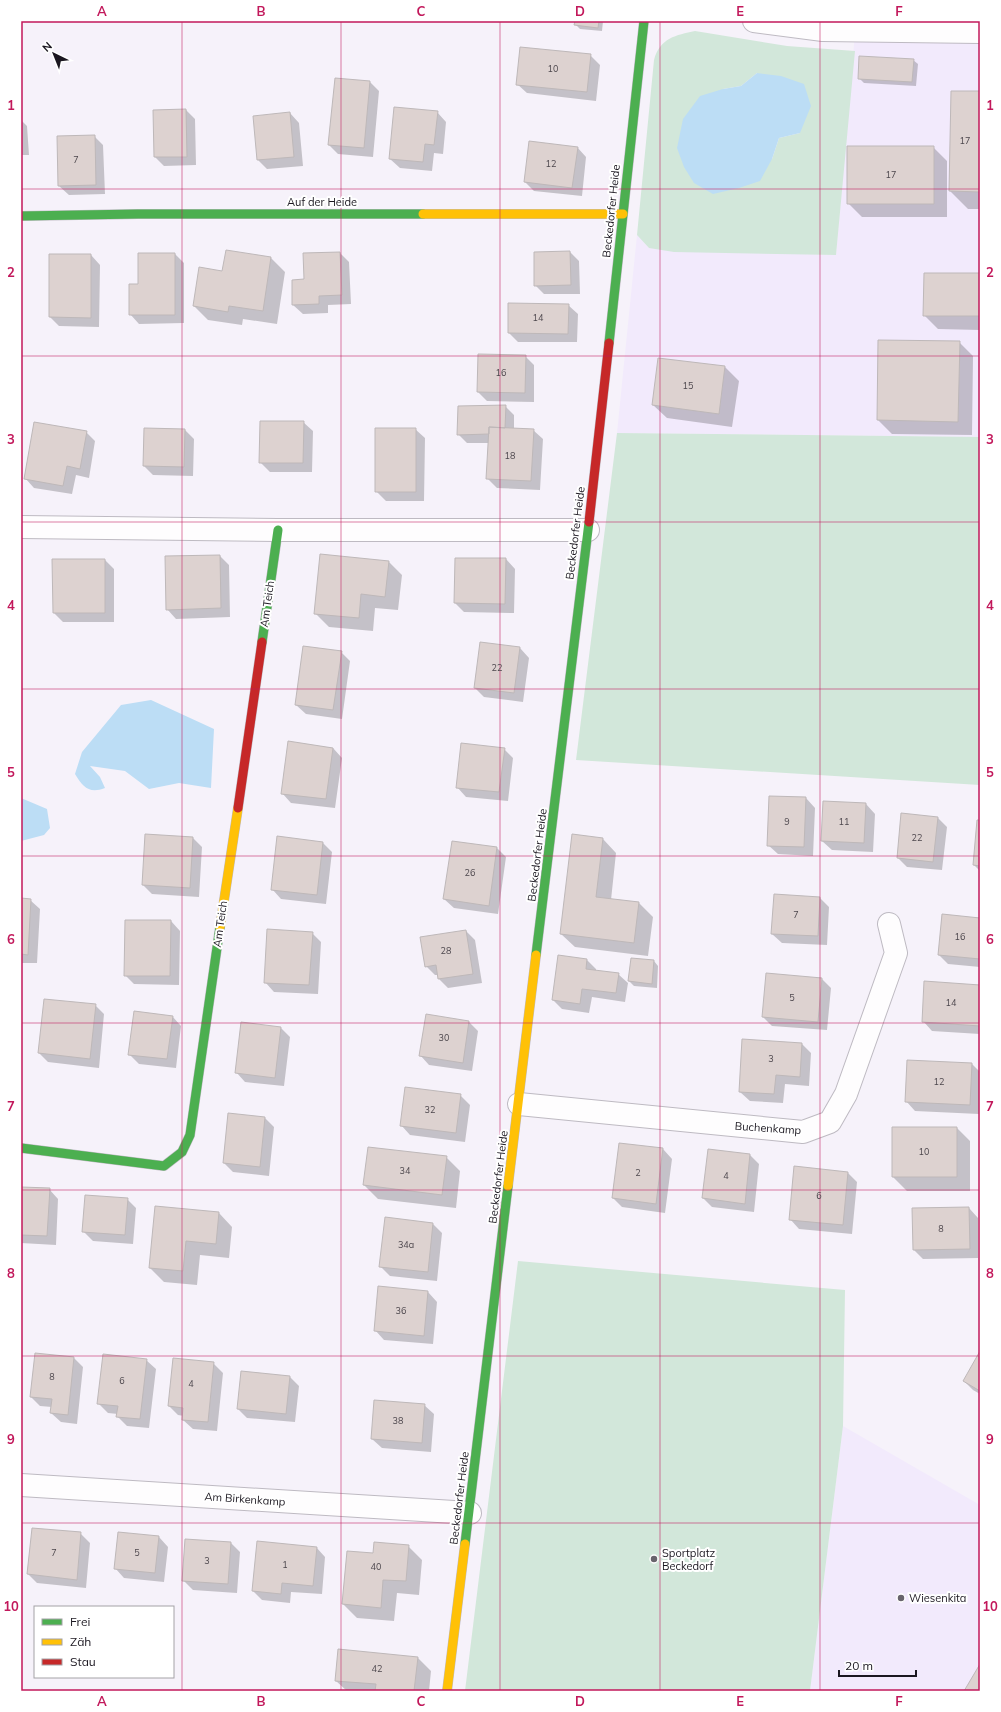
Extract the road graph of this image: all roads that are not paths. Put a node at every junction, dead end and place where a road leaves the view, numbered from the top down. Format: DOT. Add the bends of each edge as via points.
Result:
graph roads {
  1 [pos="644,21"];
  2 [pos="754,21"];
  3 [pos="980,32"];
  4 [pos="623,214"];
  5 [pos="21,216"];
  6 [pos="21,526"];
  7 [pos="278,530"];
  8 [pos="588,530"];
  9 [pos="890,924"];
  10 [pos="519,1104"];
  11 [pos="21,1148"];
  12 [pos="21,1485"];
  13 [pos="470,1513"];
  14 [pos="447,1691"];
  1 -- 4 [label="street, Beckedorfer Heide"];
  2 -- 3 [label="street" via="823,30"];
  4 -- 5 [label="street, Auf der Heide"];
  4 -- 8 [label="street, Beckedorfer Heide"];
  6 -- 7 [label="street"];
  7 -- 8 [label="street"];
  7 -- 11 [label="street, Am Teich" via="190,1135 182,1152 164,1166"];
  8 -- 10 [label="street, Beckedorfer Heide"];
  9 -- 10 [label="street, Buchenkamp" via="896,953 846,1094 830,1122 803,1132"];
  10 -- 13 [label="street, Beckedorfer Heide"];
  12 -- 13 [label="street, Am Birkenkamp"];
  13 -- 14 [label="street, Beckedorfer Heide"];
}
